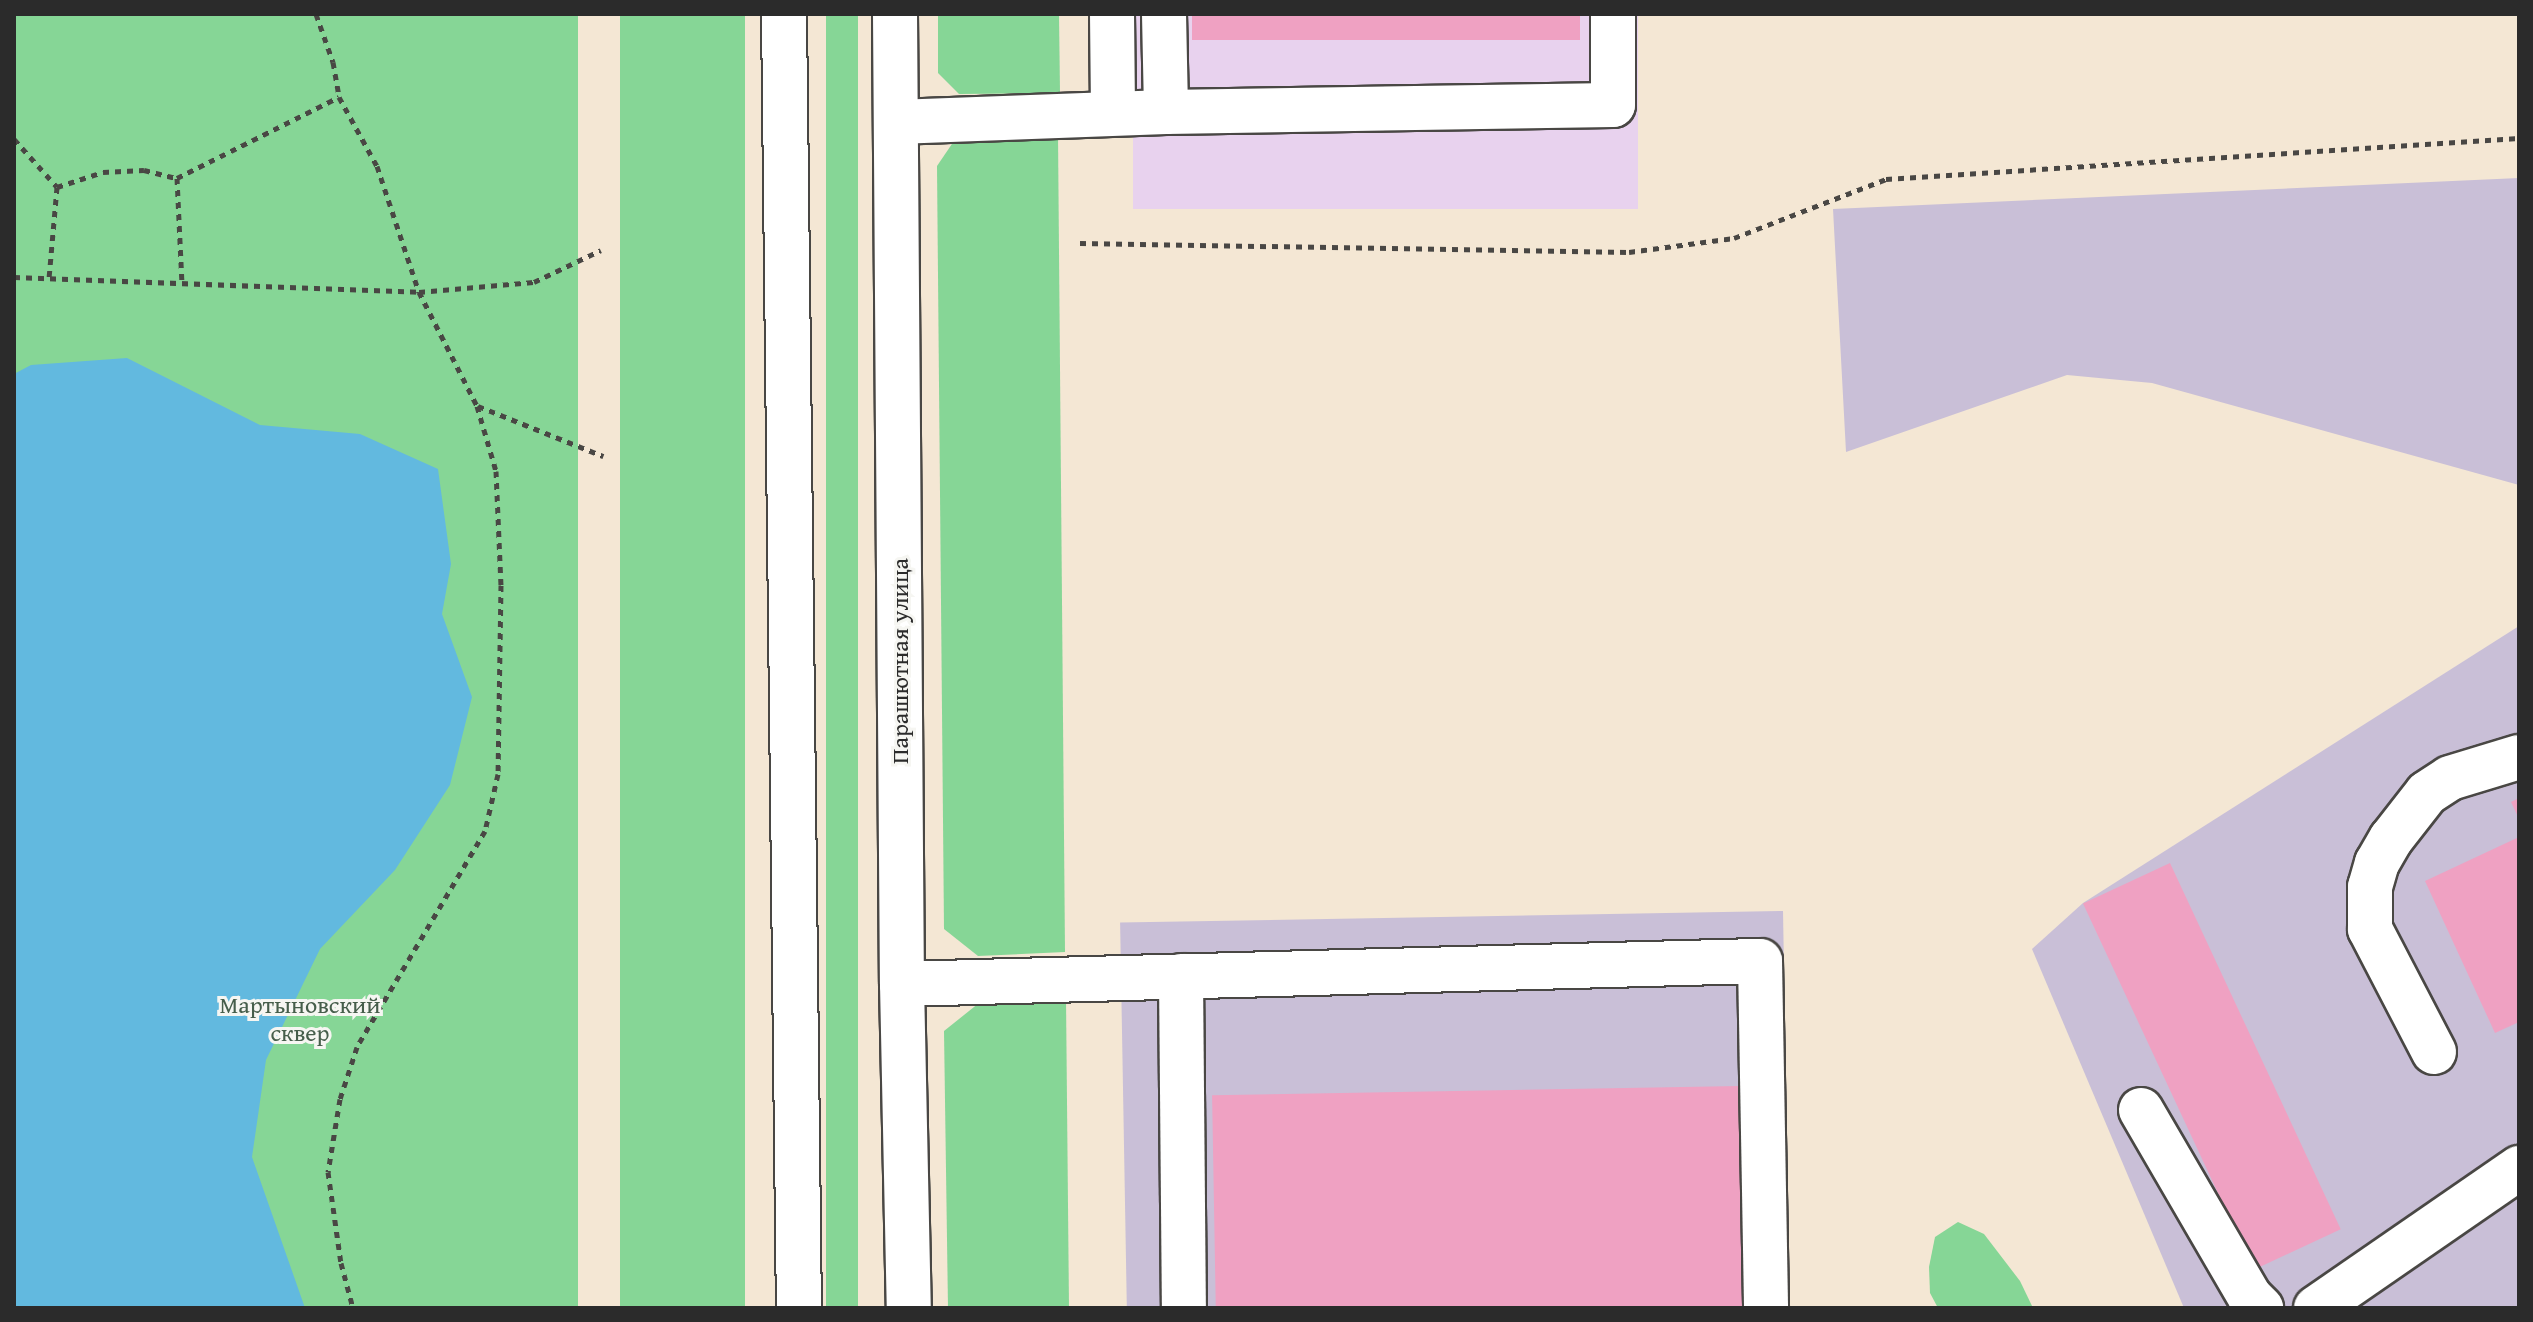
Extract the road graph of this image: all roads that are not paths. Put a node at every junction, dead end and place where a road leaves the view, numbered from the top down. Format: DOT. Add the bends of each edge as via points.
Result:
graph roads {
  1 [pos="784,14"];
  2 [pos="895,14"];
  3 [pos="1112,14"];
  4 [pos="1164,14"];
  5 [pos="1613,14"];
  6 [pos="1166,112"];
  7 [pos="1113,113"];
  8 [pos="896,122"];
  9 [pos="2519,757"];
  10 [pos="1181,976"];
  11 [pos="902,984"];
  12 [pos="2434,1052"];
  13 [pos="2141,1110"];
  14 [pos="2519,1168"];
  15 [pos="799,1308"];
  16 [pos="909,1308"];
  17 [pos="1184,1308"];
  18 [pos="1766,1308"];
  19 [pos="2261,1308"];
  20 [pos="2316,1308"];
  1 -- 15 [label="main road"];
  2 -- 8 [label="main road, Парашютная улица"];
  3 -- 7 [label="main road"];
  4 -- 6 [label="main road"];
  5 -- 6 [label="main road" via="1613,105"];
  6 -- 7 [label="main road"];
  7 -- 8 [label="main road"];
  8 -- 11 [label="main road, Парашютная улица"];
  9 -- 12 [label="main road" via="2450,778 2427,793 2391,839 2370,887 2370,929"];
  10 -- 11 [label="main road"];
  10 -- 17 [label="main road"];
  10 -- 18 [label="main road" via="1760,961"];
  11 -- 16 [label="main road, Парашютная улица"];
  13 -- 19 [label="main road"];
  14 -- 20 [label="main road"];
}
